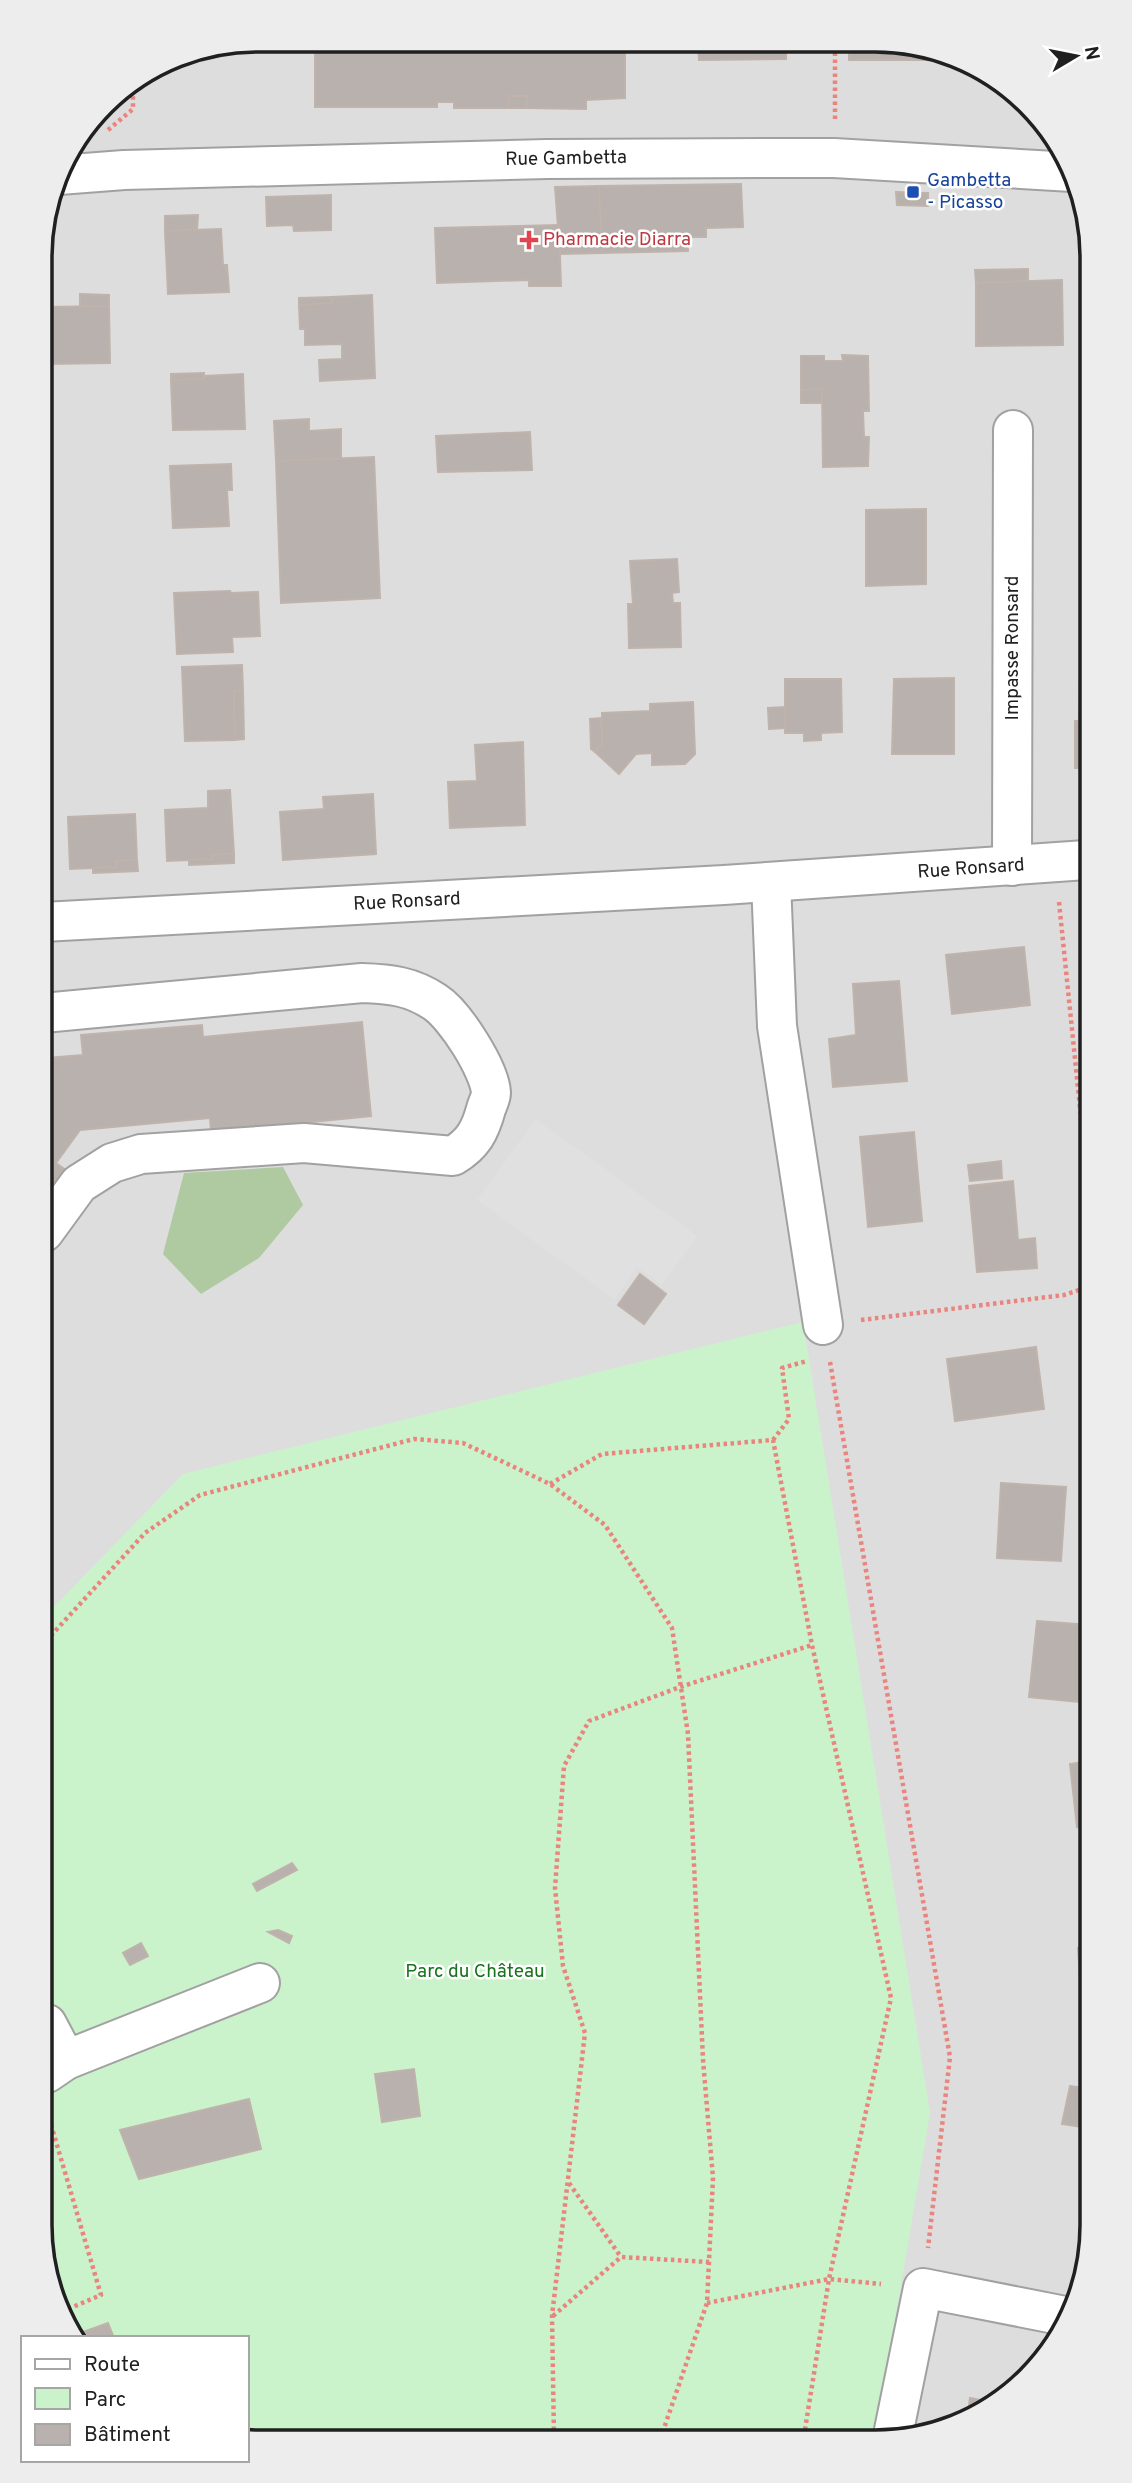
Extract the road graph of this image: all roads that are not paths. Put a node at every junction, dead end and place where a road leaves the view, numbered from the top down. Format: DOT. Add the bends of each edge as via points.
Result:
graph roads {
  1 [pos="1059,168"];
  2 [pos="70,174"];
  3 [pos="1013,430"];
  4 [pos="1070,862"];
  5 [pos="1012,866"];
  6 [pos="771,882"];
  7 [pos="53,921"];
  8 [pos="53,1012"];
  9 [pos="53,1220"];
  10 [pos="826,1340"];
  11 [pos="260,1983"];
  12 [pos="52,2045"];
  13 [pos="57,2066"];
  14 [pos="1059,2315"];
  15 [pos="893,2429"];
  1 -- 2 [label="street, Rue Gambetta" via="834,158 547,159"];
  3 -- 5 [label="street, Impasse Ronsard"];
  4 -- 5 [label="street, Rue Ronsard"];
  5 -- 6 [label="street, Rue Ronsard"];
  6 -- 7 [label="street, Rue Ronsard"];
  6 -- 10 [label="street" via="777,1026"];
  8 -- 9 [label="street" via="362,983 399,984 435,1002 454,1018 480,1062 491,1093 479,1133 453,1156 304,1143 141,1154 111,1163 79,1184"];
  11 -- 13 [label="street"];
  12 -- 13 [label="street"];
  14 -- 15 [label="street" via="923,2288"];
}
